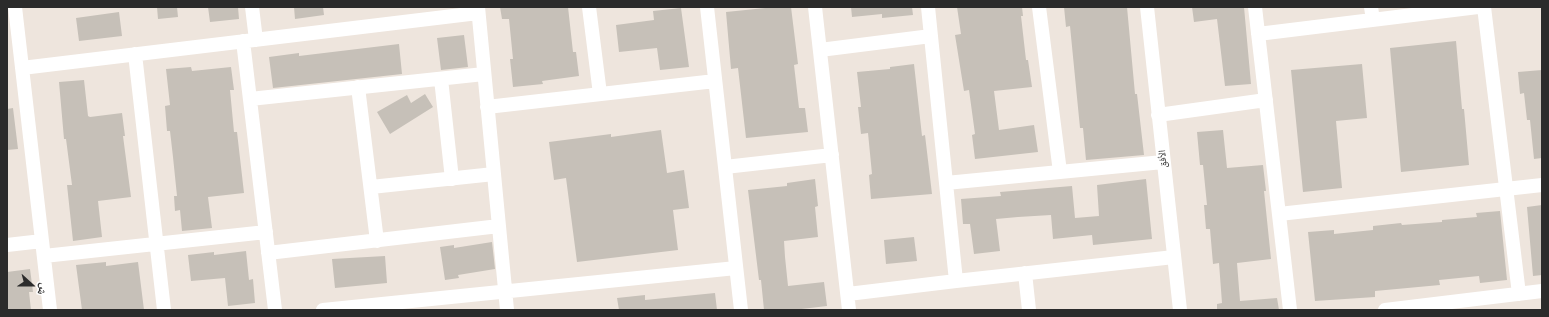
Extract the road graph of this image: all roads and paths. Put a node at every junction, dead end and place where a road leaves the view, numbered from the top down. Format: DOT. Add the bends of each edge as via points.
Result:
graph roads {
  1 [pos="15,7"];
  2 [pos="252,7"];
  3 [pos="589,7"];
  4 [pos="707,7"];
  5 [pos="815,7"];
  6 [pos="928,7"];
  7 [pos="1039,7"];
  8 [pos="1147,7"];
  9 [pos="1255,7"];
  10 [pos="1478,7"];
  11 [pos="1484,7"];
  12 [pos="478,10"];
  13 [pos="1372,14"];
  14 [pos="1258,34"];
  15 [pos="931,36"];
  16 [pos="249,40"];
  17 [pos="820,50"];
  18 [pos="135,54"];
  19 [pos="22,68"];
  20 [pos="484,74"];
  21 [pos="441,79"];
  22 [pos="715,81"];
  23 [pos="358,87"];
  24 [pos="600,94"];
  25 [pos="250,99"];
  26 [pos="1266,100"];
  27 [pos="487,107"];
  28 [pos="1158,115"];
  29 [pos="832,155"];
  30 [pos="1163,162"];
  31 [pos="725,167"];
  32 [pos="1060,172"];
  33 [pos="494,174"];
  34 [pos="452,178"];
  35 [pos="946,183"];
  36 [pos="1542,185"];
  37 [pos="371,187"];
  38 [pos="1507,189"];
  39 [pos="1279,214"];
  40 [pos="499,226"];
  41 [pos="266,232"];
  42 [pos="42,241"];
  43 [pos="377,241"];
  44 [pos="157,243"];
  45 [pos="7,245"];
  46 [pos="268,254"];
  47 [pos="44,256"];
  48 [pos="1174,258"];
  49 [pos="736,268"];
  50 [pos="1025,273"];
  51 [pos="956,281"];
  52 [pos="505,291"];
  53 [pos="1542,291"];
  54 [pos="848,294"];
  55 [pos="1518,294"];
  56 [pos="50,310"];
  57 [pos="164,310"];
  58 [pos="275,310"];
  59 [pos="323,310"];
  60 [pos="507,310"];
  61 [pos="741,310"];
  62 [pos="849,310"];
  63 [pos="1029,310"];
  64 [pos="1180,310"];
  65 [pos="1290,310"];
  66 [pos="1385,310"];
  1 -- 19 [label="street"];
  2 -- 16 [label="street"];
  3 -- 24 [label="street"];
  4 -- 22 [label="street"];
  5 -- 17 [label="street"];
  6 -- 15 [label="street"];
  7 -- 32 [label="street"];
  8 -- 28 [label="street, الأفق"];
  9 -- 14 [label="street"];
  10 -- 13 [label="street"];
  11 -- 38 [label="street"];
  12 -- 16 [label="street"];
  12 -- 20 [label="street"];
  13 -- 14 [label="street"];
  14 -- 26 [label="street"];
  15 -- 17 [label="street"];
  15 -- 35 [label="street"];
  16 -- 18 [label="street"];
  16 -- 25 [label="street"];
  17 -- 29 [label="street"];
  18 -- 19 [label="street"];
  18 -- 44 [label="street"];
  19 -- 42 [label="street"];
  20 -- 21 [label="street"];
  20 -- 27 [label="street"];
  21 -- 23 [label="street"];
  21 -- 34 [label="street"];
  22 -- 24 [label="street"];
  22 -- 31 [label="street"];
  23 -- 25 [label="street"];
  23 -- 37 [label="street"];
  24 -- 27 [label="street"];
  25 -- 41 [label="street"];
  26 -- 28 [label="street"];
  26 -- 39 [label="street"];
  27 -- 33 [label="street"];
  28 -- 30 [label="street, الأفق"];
  29 -- 31 [label="street"];
  29 -- 54 [label="street"];
  30 -- 32 [label="street"];
  30 -- 48 [label="street, الأفق"];
  31 -- 49 [label="street"];
  32 -- 35 [label="street"];
  33 -- 34 [label="street"];
  33 -- 40 [label="street"];
  34 -- 37 [label="street"];
  35 -- 51 [label="street"];
  36 -- 38 [label="street"];
  37 -- 43 [label="street"];
  38 -- 39 [label="street"];
  38 -- 55 [label="street"];
  39 -- 65 [label="street"];
  40 -- 43 [label="street"];
  40 -- 52 [label="street"];
  41 -- 44 [label="street"];
  41 -- 46 [label="street"];
  42 -- 45 [label="street"];
  42 -- 47 [label="street"];
  43 -- 46 [label="street"];
  44 -- 47 [label="street"];
  44 -- 57 [label="street"];
  46 -- 58 [label="street"];
  47 -- 56 [label="street"];
  48 -- 50 [label="street"];
  48 -- 64 [label="street, الأفق"];
  49 -- 52 [label="street"];
  49 -- 61 [label="street"];
  50 -- 51 [label="street"];
  50 -- 63 [label="street"];
  51 -- 54 [label="street"];
  52 -- 59 [label="street"];
  52 -- 60 [label="street"];
  53 -- 55 [label="street"];
  54 -- 62 [label="street"];
  55 -- 66 [label="street"];
}
